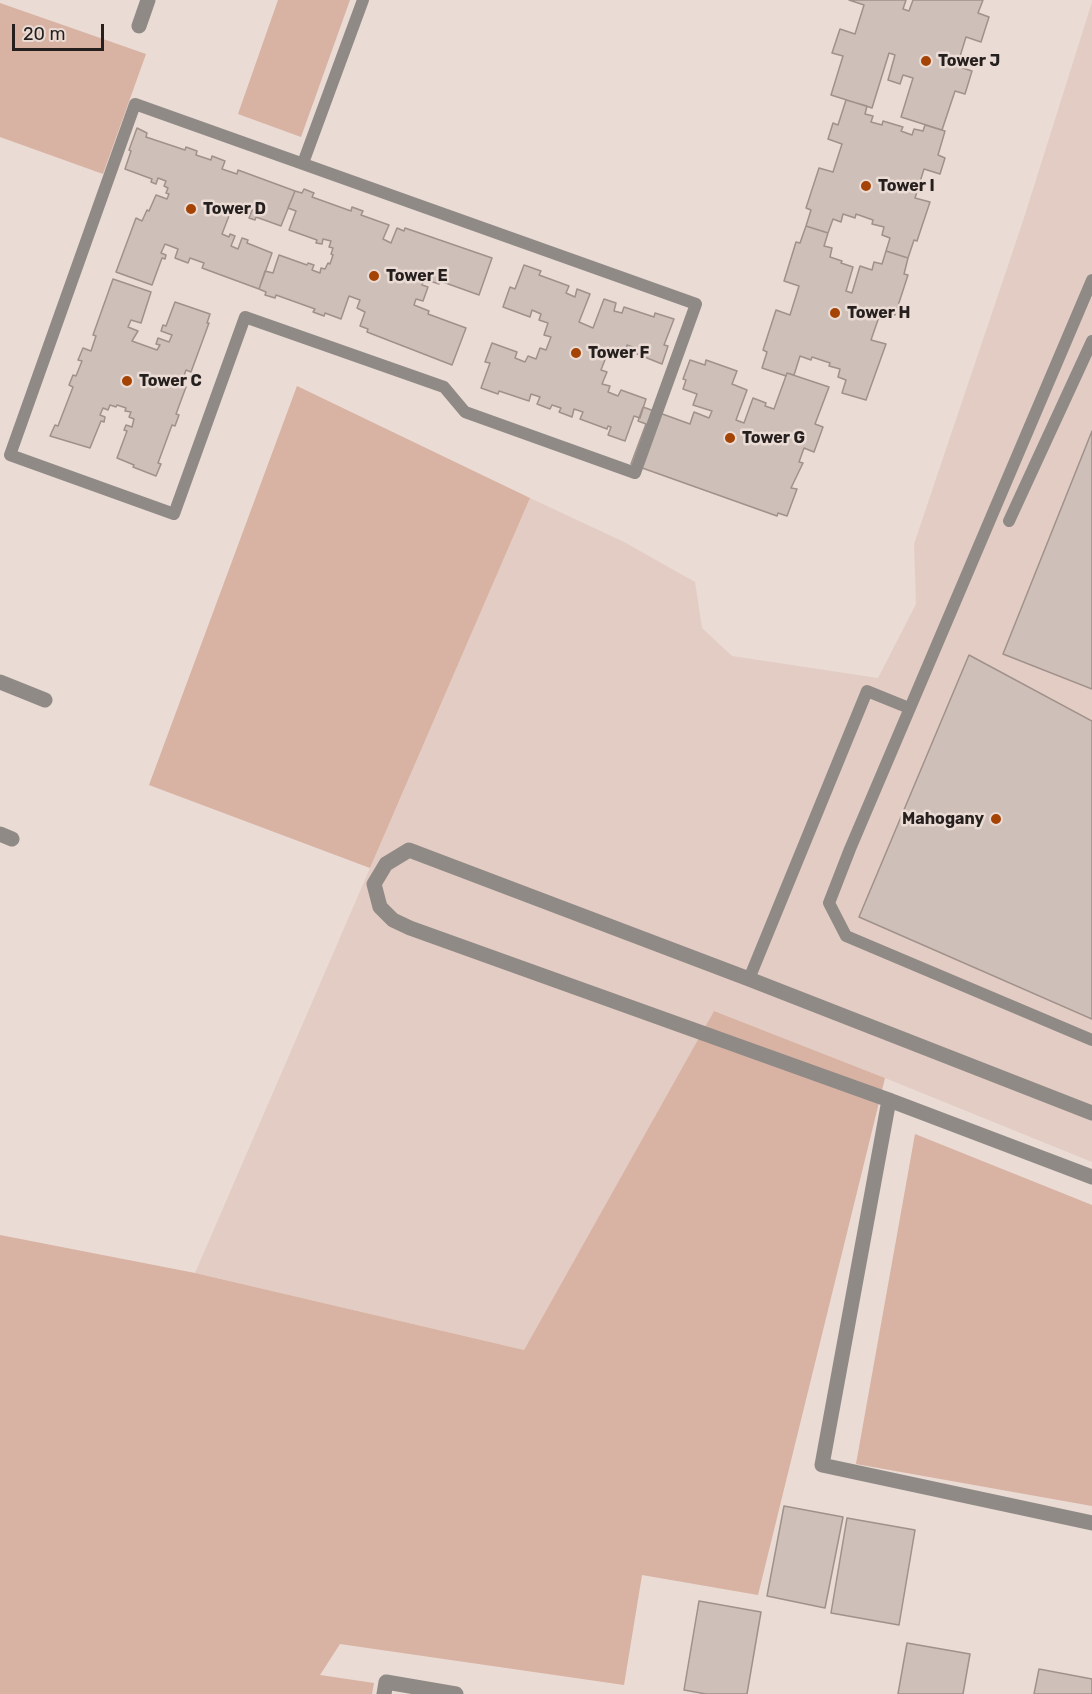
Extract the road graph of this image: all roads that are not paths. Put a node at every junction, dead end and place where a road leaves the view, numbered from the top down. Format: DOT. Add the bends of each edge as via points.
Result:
graph roads {
  1 [pos="148,0"];
  2 [pos="363,0"];
  3 [pos="139,26"];
  4 [pos="303,163"];
  5 [pos="1092,280"];
  6 [pos="1092,341"];
  7 [pos="1009,521"];
  8 [pos="0,682"];
  9 [pos="45,700"];
  10 [pos="909,708"];
  11 [pos="749,979"];
  12 [pos="1092,1040"];
  13 [pos="889,1100"];
  14 [pos="1092,1113"];
  15 [pos="1092,1177"];
  16 [pos="1092,1523"];
  17 [pos="385,1688"];
  18 [pos="456,1694"];
  1 -- 3 [label="street"];
  2 -- 4 [label="lane"];
  4 -- 4 [label="lane" via="696,304 635,472 465,412 444,387 245,317 174,514 10,455 135,104"];
  5 -- 10 [label="lane"];
  6 -- 7 [label="lane"];
  8 -- 9 [label="street"];
  10 -- 11 [label="lane" via="867,691"];
  10 -- 12 [label="lane" via="829,903 846,936"];
  11 -- 13 [label="street" via="409,850 386,864 374,884 380,907 393,920 410,928"];
  11 -- 14 [label="street"];
  13 -- 15 [label="street"];
  13 -- 16 [label="street" via="822,1465"];
  17 -- 18 [label="street"];
}
